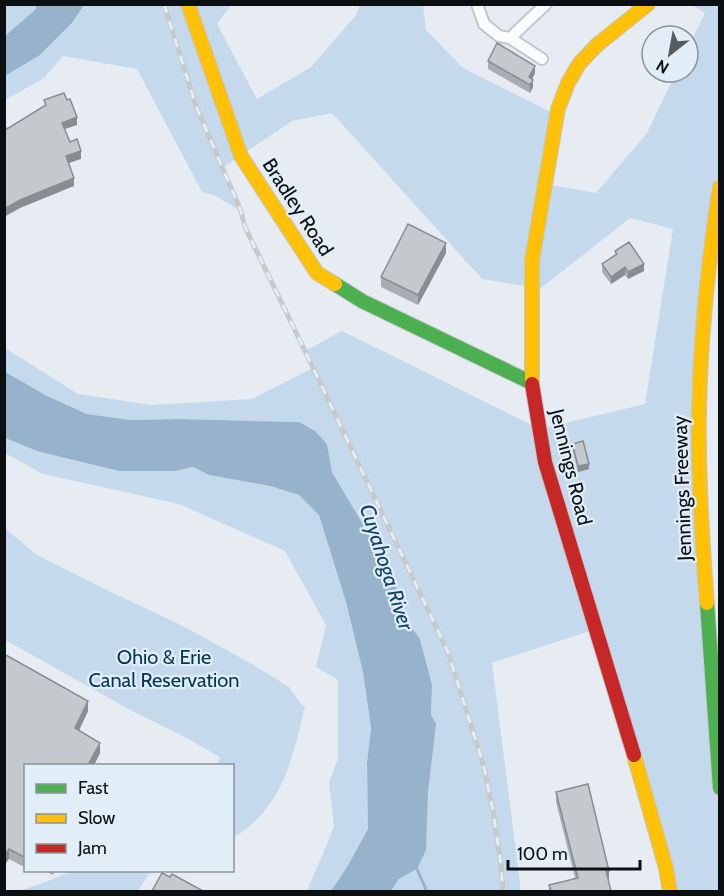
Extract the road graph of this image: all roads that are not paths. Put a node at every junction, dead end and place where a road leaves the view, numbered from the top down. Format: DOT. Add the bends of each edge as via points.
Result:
graph roads {
  1 [pos="188,4"];
  2 [pos="477,4"];
  3 [pos="546,4"];
  4 [pos="648,4"];
  5 [pos="510,38"];
  6 [pos="542,59"];
  7 [pos="720,187"];
  8 [pos="532,383"];
  9 [pos="720,788"];
  10 [pos="670,891"];
  1 -- 8 [label="main road, Bradley Road" via="241,156 317,273 362,301"];
  2 -- 5 [label="street" via="484,24 499,36"];
  3 -- 5 [label="street"];
  4 -- 8 [label="main road, Jennings Road" via="579,64 558,109 532,260"];
  5 -- 6 [label="street"];
  7 -- 9 [label="main road, Jennings Freeway" via="708,266 699,406 702,535"];
  8 -- 10 [label="main road, Jennings Road" via="545,462 618,699"];
}
